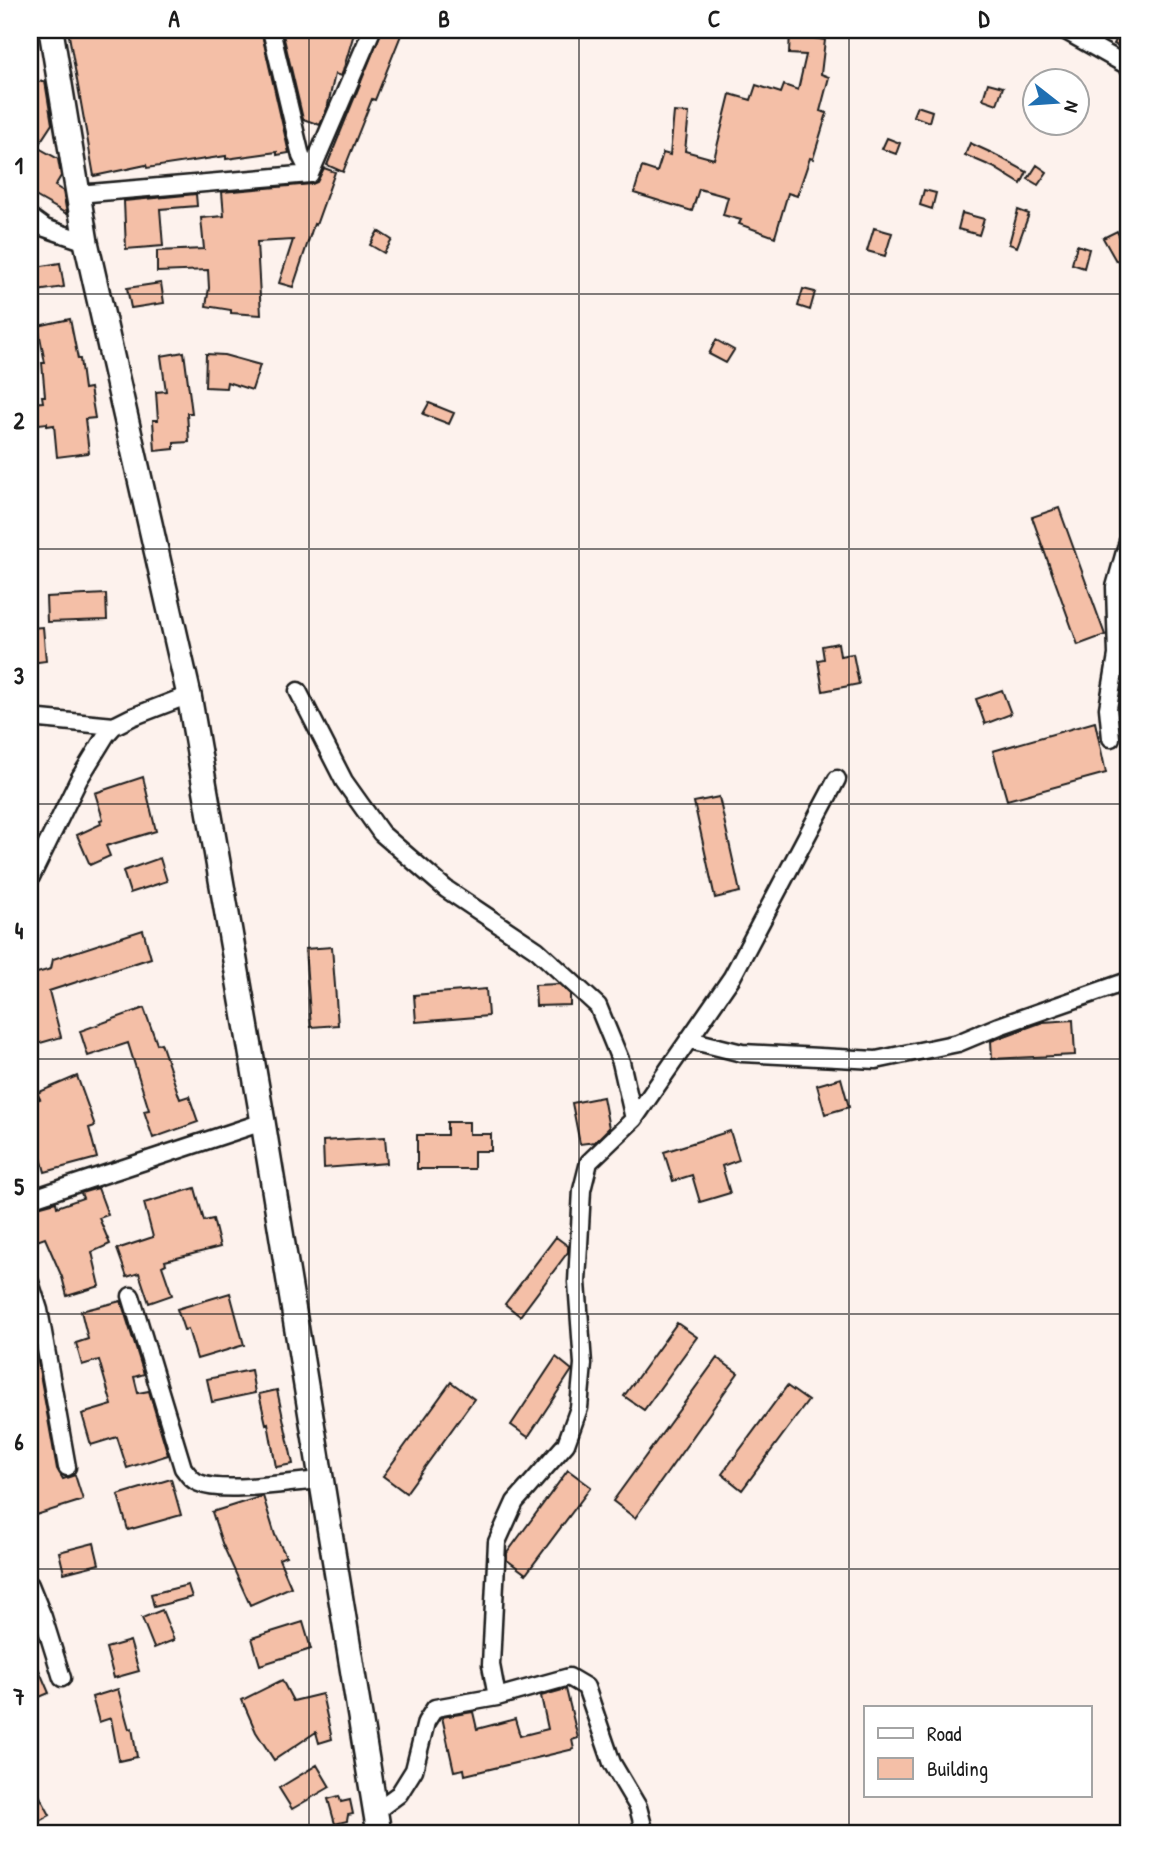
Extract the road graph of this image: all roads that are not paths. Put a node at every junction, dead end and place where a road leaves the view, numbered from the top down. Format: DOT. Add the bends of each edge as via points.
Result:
graph roads {
  1 [pos="51,30"];
  2 [pos="271,30"];
  3 [pos="372,30"];
  4 [pos="1064,30"];
  5 [pos="1128,66"];
  6 [pos="310,174"];
  7 [pos="78,194"];
  8 [pos="30,217"];
  9 [pos="86,242"];
  10 [pos="1128,541"];
  11 [pos="298,691"];
  12 [pos="189,695"];
  13 [pos="30,718"];
  14 [pos="114,726"];
  15 [pos="1111,738"];
  16 [pos="837,779"];
  17 [pos="30,879"];
  18 [pos="1128,981"];
  19 [pos="690,1040"];
  20 [pos="634,1119"];
  21 [pos="262,1122"];
  22 [pos="30,1199"];
  23 [pos="30,1282"];
  24 [pos="131,1296"];
  25 [pos="67,1467"];
  26 [pos="320,1480"];
  27 [pos="30,1584"];
  28 [pos="62,1678"];
  29 [pos="497,1697"];
  30 [pos="377,1822"];
  31 [pos="645,1833"];
  1 -- 7 [label="main road"];
  2 -- 6 [label="street" via="301,156"];
  3 -- 6 [label="street"];
  4 -- 5 [label="street"];
  6 -- 7 [label="street"];
  7 -- 9 [label="main road"];
  8 -- 9 [label="street" via="45,228"];
  9 -- 12 [label="main road"];
  10 -- 15 [label="street" via="1115,587 1117,655 1108,708"];
  11 -- 20 [label="street" via="344,781 381,834 446,889 537,950 598,1006 621,1062"];
  12 -- 14 [label="street"];
  12 -- 21 [label="main road"];
  13 -- 14 [label="street"];
  14 -- 17 [label="street" via="79,779"];
  16 -- 19 [label="street" via="732,977"];
  18 -- 19 [label="street" via="958,1043 876,1060 742,1053"];
  19 -- 20 [label="street"];
  20 -- 29 [label="street" via="589,1162 582,1190 579,1408 566,1444 515,1502 497,1542 491,1665"];
  21 -- 22 [label="street"];
  21 -- 26 [label="main road"];
  23 -- 25 [label="street"];
  24 -- 26 [label="street" via="183,1468 192,1480 232,1487"];
  26 -- 30 [label="main road"];
  27 -- 28 [label="street"];
  29 -- 30 [label="street" via="435,1708 426,1722 414,1770"];
  29 -- 31 [label="street" via="569,1677 586,1687 612,1763 638,1807"];
}
